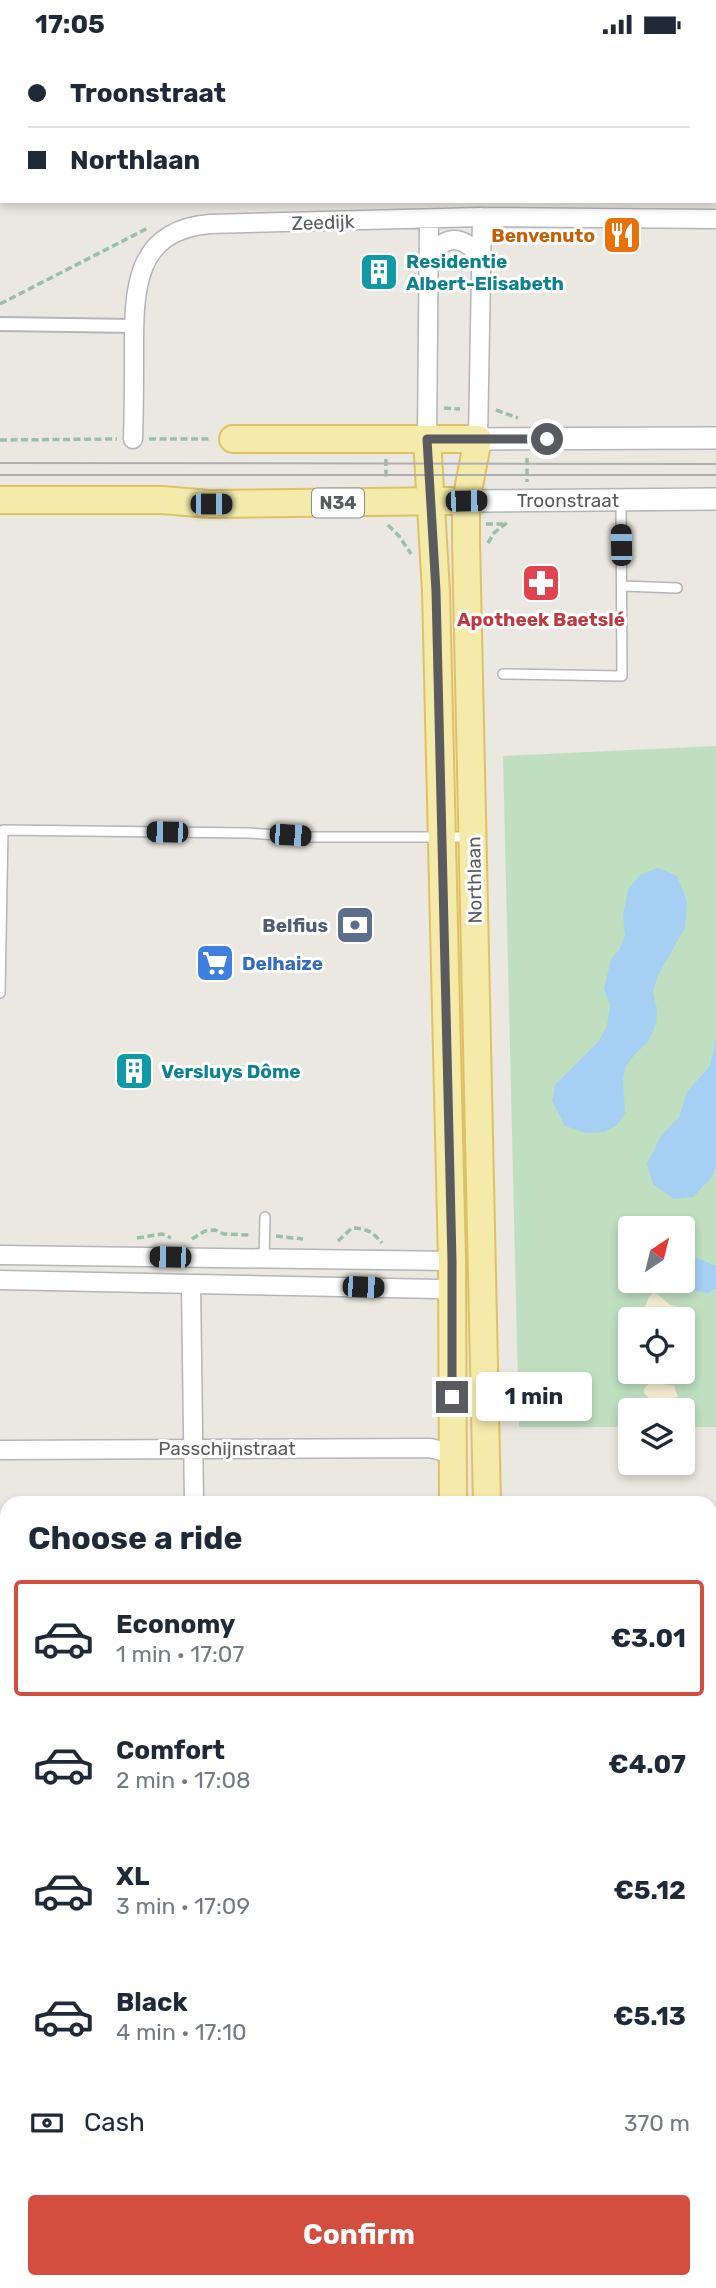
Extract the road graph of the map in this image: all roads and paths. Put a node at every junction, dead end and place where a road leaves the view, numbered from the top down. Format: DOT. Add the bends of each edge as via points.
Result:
graph roads {
  1 [pos="482,217"];
  2 [pos="429,219"];
  3 [pos="716,219"];
  4 [pos="156,224"];
  5 [pos="481,259"];
  6 [pos="428,260"];
  7 [pos="0,304"];
  8 [pos="0,324"];
  9 [pos="134,326"];
  10 [pos="386,438"];
  11 [pos="716,438"];
  12 [pos="133,439"];
  13 [pos="233,439"];
  14 [pos="427,439"];
  15 [pos="478,439"];
  16 [pos="527,439"];
  17 [pos="716,499"];
  18 [pos="0,500"];
  19 [pos="527,500"];
  20 [pos="621,500"];
  21 [pos="431,501"];
  22 [pos="466,501"];
  23 [pos="388,514"];
  24 [pos="622,586"];
  25 [pos="677,588"];
  26 [pos="503,674"];
  27 [pos="473,837"];
  28 [pos="441,838"];
  29 [pos="0,993"];
  30 [pos="265,1217"];
  31 [pos="0,1255"];
  32 [pos="264,1259"];
  33 [pos="452,1261"];
  34 [pos="0,1280"];
  35 [pos="191,1285"];
  36 [pos="451,1292"];
  37 [pos="194,1448"];
  38 [pos="0,1450"];
  39 [pos="453,1454"];
  40 [pos="194,1496"];
  41 [pos="453,1496"];
  42 [pos="487,1496"];
  1 -- 2 [label="street, Zeedijk"];
  1 -- 3 [label="street, Zeedijk"];
  1 -- 5 [label="street, Northlaan"];
  2 -- 6 [label="street, Northlaan"];
  2 -- 9 [label="street, Zeedijk" via="190,226 158,244 145,263 135,290"];
  4 -- 7 [label="path"];
  5 -- 6 [label="street" via="472,245 459,240 436,246"];
  5 -- 15 [label="street, Northlaan"];
  6 -- 14 [label="street, Northlaan"];
  8 -- 9 [label="street"];
  9 -- 12 [label="street, Zeedijk"];
  10 -- 13 [label="main road"];
  10 -- 14 [label="main road"];
  10 -- 23 [label="path"];
  11 -- 16 [label="street"];
  14 -- 15 [label="main road"];
  14 -- 21 [label="main road, Northlaan"];
  15 -- 16 [label="street"];
  15 -- 22 [label="main road, Northlaan"];
  16 -- 19 [label="path"];
  17 -- 20 [label="street, Troonstraat"];
  18 -- 23 [label="main road, Troonstraat / N34" via="162,500"];
  19 -- 20 [label="street, Troonstraat"];
  19 -- 22 [label="street, Troonstraat"];
  20 -- 24 [label="lane"];
  21 -- 22 [label="main road, Troonstraat / N34"];
  21 -- 23 [label="main road, Troonstraat / N34"];
  21 -- 28 [label="main road, Northlaan"];
  22 -- 27 [label="main road, Northlaan"];
  24 -- 25 [label="lane"];
  24 -- 26 [label="lane" via="622,676"];
  27 -- 28 [label="lane"];
  27 -- 42 [label="main road, Northlaan"];
  28 -- 29 [label="lane" via="3,830"];
  28 -- 33 [label="main road, Northlaan"];
  30 -- 32 [label="lane"];
  31 -- 32 [label="street"];
  32 -- 33 [label="street"];
  33 -- 36 [label="main road, Northlaan"];
  34 -- 35 [label="street"];
  35 -- 36 [label="street"];
  35 -- 37 [label="street"];
  36 -- 39 [label="main road, Northlaan"];
  37 -- 38 [label="street, Passchijnstraat"];
  37 -- 39 [label="street, Passchijnstraat" via="430,1448"];
  37 -- 40 [label="street"];
  39 -- 41 [label="main road, Northlaan"];
}
